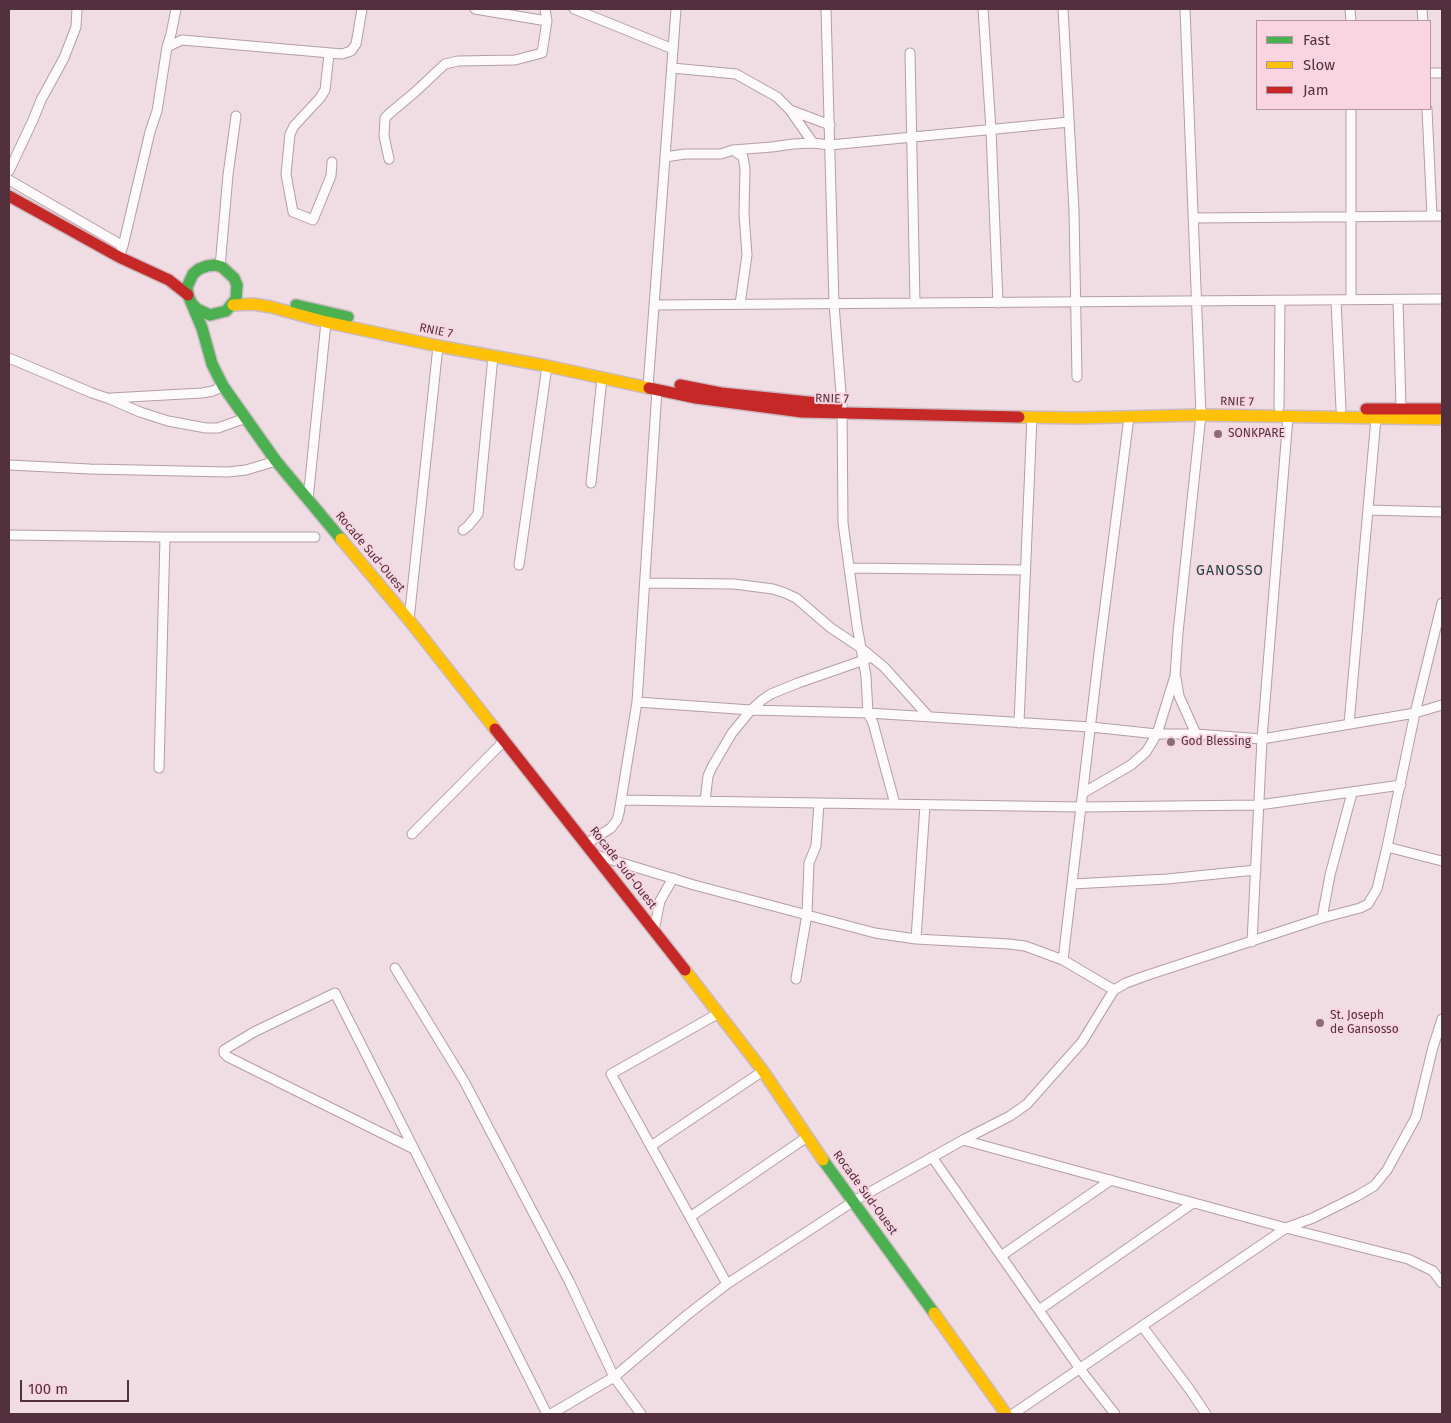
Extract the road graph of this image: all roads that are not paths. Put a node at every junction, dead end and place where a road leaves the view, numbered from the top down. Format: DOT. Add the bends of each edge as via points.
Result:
graph roads {
  1 [pos="77,9"];
  2 [pos="176,9"];
  3 [pos="362,9"];
  4 [pos="475,9"];
  5 [pos="546,9"];
  6 [pos="574,9"];
  7 [pos="676,9"];
  8 [pos="826,9"];
  9 [pos="983,9"];
  10 [pos="1063,9"];
  11 [pos="1185,9"];
  12 [pos="547,21"];
  13 [pos="167,47"];
  14 [pos="673,49"];
  15 [pos="910,53"];
  16 [pos="329,54"];
  17 [pos="672,68"];
  18 [pos="790,110"];
  19 [pos="1351,110"];
  20 [pos="1427,110"];
  21 [pos="236,116"];
  22 [pos="1069,122"];
  23 [pos="830,125"];
  24 [pos="991,130"];
  25 [pos="912,137"];
  26 [pos="813,143"];
  27 [pos="830,145"];
  28 [pos="733,150"];
  29 [pos="665,158"];
  30 [pos="389,159"];
  31 [pos="332,162"];
  32 [pos="9,171"];
  33 [pos="9,180"];
  34 [pos="9,196"];
  35 [pos="1432,216"];
  36 [pos="1442,216"];
  37 [pos="1351,217"];
  38 [pos="1193,218"];
  39 [pos="121,252"];
  40 [pos="220,267"];
  41 [pos="148,271"];
  42 [pos="193,274"];
  43 [pos="237,285"];
  44 [pos="190,299"];
  45 [pos="1351,299"];
  46 [pos="1442,299"];
  47 [pos="1280,300"];
  48 [pos="1336,300"];
  49 [pos="1398,300"];
  50 [pos="1196,301"];
  51 [pos="998,302"];
  52 [pos="1076,302"];
  53 [pos="915,303"];
  54 [pos="740,304"];
  55 [pos="834,304"];
  56 [pos="232,305"];
  57 [pos="654,305"];
  58 [pos="218,314"];
  59 [pos="326,322"];
  60 [pos="438,346"];
  61 [pos="207,349"];
  62 [pos="493,356"];
  63 [pos="9,358"];
  64 [pos="547,366"];
  65 [pos="1077,377"];
  66 [pos="602,378"];
  67 [pos="651,385"];
  68 [pos="222,386"];
  69 [pos="110,398"];
  70 [pos="1280,407"];
  71 [pos="1401,408"];
  72 [pos="842,409"];
  73 [pos="1341,409"];
  74 [pos="1442,409"];
  75 [pos="1201,411"];
  76 [pos="1032,417"];
  77 [pos="1129,417"];
  78 [pos="1288,417"];
  79 [pos="246,418"];
  80 [pos="1376,418"];
  81 [pos="1442,419"];
  82 [pos="276,461"];
  83 [pos="9,465"];
  84 [pos="591,483"];
  85 [pos="308,500"];
  86 [pos="1368,510"];
  87 [pos="1442,512"];
  88 [pos="463,530"];
  89 [pos="9,535"];
  90 [pos="165,537"];
  91 [pos="315,537"];
  92 [pos="519,565"];
  93 [pos="849,568"];
  94 [pos="1025,570"];
  95 [pos="646,583"];
  96 [pos="1442,603"];
  97 [pos="409,620"];
  98 [pos="861,648"];
  99 [pos="868,659"];
  100 [pos="1175,676"];
  101 [pos="637,702"];
  102 [pos="1442,705"];
  103 [pos="751,710"];
  104 [pos="868,713"];
  105 [pos="1415,713"];
  106 [pos="929,717"];
  107 [pos="1019,723"];
  108 [pos="1349,724"];
  109 [pos="1091,727"];
  110 [pos="1157,734"];
  111 [pos="1196,734"];
  112 [pos="1262,739"];
  113 [pos="505,740"];
  114 [pos="159,768"];
  115 [pos="1400,785"];
  116 [pos="1083,793"];
  117 [pos="1352,793"];
  118 [pos="621,800"];
  119 [pos="705,801"];
  120 [pos="819,803"];
  121 [pos="895,804"];
  122 [pos="1259,804"];
  123 [pos="925,805"];
  124 [pos="1082,807"];
  125 [pos="412,834"];
  126 [pos="586,844"];
  127 [pos="1387,847"];
  128 [pos="595,855"];
  129 [pos="1442,862"];
  130 [pos="1256,870"];
  131 [pos="673,878"];
  132 [pos="1072,884"];
  133 [pos="807,914"];
  134 [pos="1322,918"];
  135 [pos="654,930"];
  136 [pos="916,939"];
  137 [pos="1252,942"];
  138 [pos="1063,960"];
  139 [pos="395,968"];
  140 [pos="796,979"];
  141 [pos="1114,990"];
  142 [pos="719,1013"];
  143 [pos="1442,1019"];
  144 [pos="1433,1047"];
  145 [pos="1442,1050"];
  146 [pos="763,1071"];
  147 [pos="808,1137"];
  148 [pos="962,1140"];
  149 [pos="651,1146"];
  150 [pos="414,1149"];
  151 [pos="932,1157"];
  152 [pos="1112,1180"];
  153 [pos="854,1200"];
  154 [pos="1193,1203"];
  155 [pos="690,1217"];
  156 [pos="1286,1228"];
  157 [pos="1001,1256"];
  158 [pos="1442,1283"];
  159 [pos="728,1284"];
  160 [pos="1039,1310"];
  161 [pos="1142,1326"];
  162 [pos="1080,1368"];
  163 [pos="614,1377"];
  164 [pos="549,1414"];
  165 [pos="641,1414"];
  166 [pos="1006,1414"];
  167 [pos="1013,1414"];
  168 [pos="1115,1414"];
  169 [pos="1206,1414"];
  1 -- 32 [label="street" via="76,27 64,58"];
  2 -- 13 [label="street"];
  3 -- 16 [label="street" via="356,44 342,54"];
  4 -- 12 [label="street"];
  5 -- 12 [label="street"];
  6 -- 14 [label="street"];
  7 -- 14 [label="street"];
  8 -- 23 [label="street"];
  9 -- 24 [label="street"];
  10 -- 22 [label="street"];
  11 -- 38 [label="street"];
  12 -- 30 [label="street" via="542,53 526,59 445,64 385,118 384,136"];
  13 -- 16 [label="street" via="182,40"];
  13 -- 39 [label="street" via="157,111"];
  14 -- 17 [label="street"];
  15 -- 25 [label="street"];
  16 -- 31 [label="street" via="325,90 290,134 286,174 290,203 295,213 313,220 331,176"];
  17 -- 18 [label="street" via="736,74 777,97"];
  17 -- 29 [label="street"];
  18 -- 23 [label="street"];
  18 -- 26 [label="street"];
  19 -- 37 [label="street"];
  20 -- 35 [label="street"];
  21 -- 40 [label="street"];
  22 -- 24 [label="street"];
  22 -- 52 [label="street"];
  23 -- 27 [label="street"];
  24 -- 25 [label="street"];
  24 -- 51 [label="street"];
  25 -- 27 [label="street"];
  25 -- 53 [label="street"];
  26 -- 27 [label="street"];
  26 -- 28 [label="street"];
  27 -- 55 [label="street"];
  28 -- 29 [label="street" via="721,154 685,154"];
  28 -- 54 [label="street" via="743,157 745,169 747,255"];
  29 -- 57 [label="street"];
  33 -- 39 [label="street"];
  34 -- 39 [label="main road"];
  35 -- 36 [label="street"];
  35 -- 37 [label="street"];
  37 -- 38 [label="street"];
  37 -- 45 [label="street"];
  38 -- 50 [label="street"];
  39 -- 41 [label="main road"];
  40 -- 42 [label="main road" via="207,266"];
  40 -- 43 [label="main road, RNIE 7" via="229,272"];
  41 -- 42 [label="main road"];
  41 -- 44 [label="main road" via="169,280"];
  42 -- 44 [label="main road" via="188,287"];
  43 -- 56 [label="main road"];
  43 -- 67 [label="main road, RNIE 7 / RNIE 7" via="247,295"];
  44 -- 58 [label="main road" via="203,313"];
  44 -- 61 [label="main road, Rocade Sud-Ouest"];
  45 -- 48 [label="street"];
  45 -- 49 [label="street"];
  46 -- 49 [label="street"];
  47 -- 48 [label="street"];
  47 -- 50 [label="street"];
  47 -- 70 [label="street"];
  48 -- 73 [label="street"];
  49 -- 71 [label="street"];
  50 -- 52 [label="street"];
  50 -- 75 [label="street"];
  51 -- 52 [label="street"];
  51 -- 53 [label="street"];
  52 -- 65 [label="street"];
  53 -- 55 [label="street"];
  54 -- 55 [label="street"];
  54 -- 57 [label="street"];
  55 -- 72 [label="street"];
  56 -- 58 [label="main road"];
  56 -- 59 [label="main road, RNIE 7 / RNIE 7" via="253,304"];
  57 -- 67 [label="street"];
  58 -- 61 [label="main road" via="210,330"];
  59 -- 60 [label="main road, RNIE 7 / RNIE 7"];
  59 -- 85 [label="street"];
  60 -- 62 [label="main road, RNIE 7 / RNIE 7"];
  60 -- 97 [label="street"];
  61 -- 68 [label="main road, Rocade Sud-Ouest"];
  62 -- 64 [label="main road, RNIE 7 / RNIE 7"];
  62 -- 88 [label="street" via="478,514"];
  63 -- 69 [label="street"];
  64 -- 66 [label="main road, RNIE 7 / RNIE 7"];
  64 -- 92 [label="street"];
  66 -- 67 [label="main road, RNIE 7 / RNIE 7"];
  66 -- 84 [label="street"];
  67 -- 72 [label="main road, RNIE 7 / RNIE 7" via="696,398 751,406 802,412"];
  67 -- 95 [label="street"];
  68 -- 69 [label="street" via="202,393"];
  68 -- 79 [label="main road, Rocade Sud-Ouest"];
  69 -- 79 [label="street" via="168,421 206,428 218,428"];
  70 -- 73 [label="main road, RNIE 7 / RNIE 7"];
  70 -- 75 [label="main road, RNIE 7 / RNIE 7"];
  71 -- 73 [label="main road, RNIE 7 / RNIE 7"];
  71 -- 74 [label="main road, RNIE 7 / RNIE 7"];
  72 -- 75 [label="main road, RNIE 7 / RNIE 7"];
  72 -- 76 [label="main road, RNIE 7 / RNIE 7"];
  72 -- 93 [label="street" via="843,523"];
  75 -- 77 [label="main road, RNIE 7 / RNIE 7"];
  75 -- 78 [label="main road, RNIE 7 / RNIE 7"];
  75 -- 100 [label="street"];
  76 -- 77 [label="main road, RNIE 7 / RNIE 7"];
  76 -- 94 [label="street"];
  77 -- 109 [label="street"];
  78 -- 80 [label="main road, RNIE 7 / RNIE 7"];
  78 -- 112 [label="street"];
  79 -- 82 [label="main road, Rocade Sud-Ouest"];
  80 -- 81 [label="main road, RNIE 7 / RNIE 7"];
  80 -- 86 [label="street"];
  82 -- 83 [label="street" via="228,472"];
  82 -- 85 [label="main road, Rocade Sud-Ouest"];
  85 -- 97 [label="main road, Rocade Sud-Ouest"];
  86 -- 87 [label="street"];
  86 -- 108 [label="street"];
  89 -- 90 [label="street"];
  90 -- 91 [label="street"];
  90 -- 114 [label="street"];
  93 -- 94 [label="street"];
  93 -- 98 [label="street"];
  94 -- 107 [label="street"];
  95 -- 98 [label="street" via="734,584 779,591 796,598"];
  95 -- 101 [label="street"];
  96 -- 105 [label="street"];
  97 -- 113 [label="main road, Rocade Sud-Ouest"];
  98 -- 99 [label="street"];
  99 -- 103 [label="street" via="798,682 771,694"];
  99 -- 104 [label="street"];
  99 -- 106 [label="street" via="884,667"];
  100 -- 110 [label="street"];
  100 -- 111 [label="street" via="1179,696"];
  101 -- 103 [label="street"];
  101 -- 118 [label="street"];
  102 -- 105 [label="street"];
  103 -- 104 [label="street"];
  103 -- 119 [label="street" via="712,767"];
  104 -- 106 [label="street"];
  104 -- 121 [label="street"];
  105 -- 108 [label="street"];
  105 -- 115 [label="street"];
  106 -- 107 [label="street"];
  107 -- 109 [label="street"];
  108 -- 112 [label="street"];
  109 -- 110 [label="street"];
  109 -- 116 [label="street"];
  110 -- 111 [label="street"];
  110 -- 116 [label="street" via="1139,759"];
  111 -- 112 [label="street"];
  112 -- 122 [label="street"];
  113 -- 125 [label="street"];
  113 -- 126 [label="main road, Rocade Sud-Ouest"];
  115 -- 117 [label="street"];
  115 -- 127 [label="street"];
  116 -- 124 [label="street"];
  117 -- 122 [label="street"];
  117 -- 134 [label="street"];
  118 -- 119 [label="street"];
  118 -- 126 [label="street" via="617,820 611,828"];
  119 -- 120 [label="street"];
  120 -- 121 [label="street"];
  120 -- 133 [label="street" via="816,846 809,863"];
  121 -- 123 [label="street"];
  122 -- 124 [label="street"];
  122 -- 130 [label="street"];
  123 -- 124 [label="street"];
  123 -- 136 [label="street"];
  124 -- 132 [label="street"];
  126 -- 128 [label="main road, Rocade Sud-Ouest"];
  127 -- 129 [label="street"];
  127 -- 134 [label="street" via="1377,889 1368,904"];
  128 -- 131 [label="street"];
  128 -- 135 [label="main road, Rocade Sud-Ouest"];
  130 -- 132 [label="street"];
  130 -- 137 [label="street"];
  131 -- 133 [label="street"];
  131 -- 135 [label="street" via="660,901"];
  132 -- 138 [label="street"];
  133 -- 136 [label="street" via="875,933"];
  133 -- 140 [label="street"];
  134 -- 137 [label="street"];
  135 -- 142 [label="main road, Rocade Sud-Ouest"];
  136 -- 138 [label="street" via="1009,944 1032,948"];
  137 -- 141 [label="street" via="1145,976"];
  138 -- 141 [label="street"];
  139 -- 163 [label="street" via="464,1080 569,1281"];
  141 -- 148 [label="street" via="1082,1042 1027,1104"];
  142 -- 146 [label="main road, Rocade Sud-Ouest"];
  142 -- 149 [label="street" via="610,1074"];
  143 -- 144 [label="street"];
  144 -- 145 [label="street"];
  144 -- 156 [label="street" via="1416,1116 1387,1170 1374,1186 1357,1196"];
  146 -- 147 [label="main road, Rocade Sud-Ouest"];
  146 -- 149 [label="street"];
  147 -- 153 [label="main road, Rocade Sud-Ouest"];
  147 -- 155 [label="street"];
  148 -- 151 [label="street"];
  148 -- 152 [label="street"];
  149 -- 155 [label="street"];
  150 -- 150 [label="street" via="228,1057 224,1050 335,993"];
  150 -- 164 [label="street"];
  151 -- 153 [label="street"];
  151 -- 157 [label="street"];
  152 -- 154 [label="street"];
  152 -- 157 [label="street"];
  153 -- 159 [label="street"];
  153 -- 166 [label="main road, Rocade Sud-Ouest"];
  154 -- 156 [label="street"];
  154 -- 160 [label="street"];
  155 -- 159 [label="street"];
  156 -- 158 [label="street" via="1416,1262 1433,1271"];
  156 -- 161 [label="street"];
  157 -- 160 [label="street"];
  159 -- 163 [label="street"];
  160 -- 162 [label="street"];
  161 -- 162 [label="street"];
  161 -- 169 [label="street"];
  162 -- 167 [label="street"];
  162 -- 168 [label="street"];
  163 -- 164 [label="street"];
  163 -- 165 [label="street"];
}
